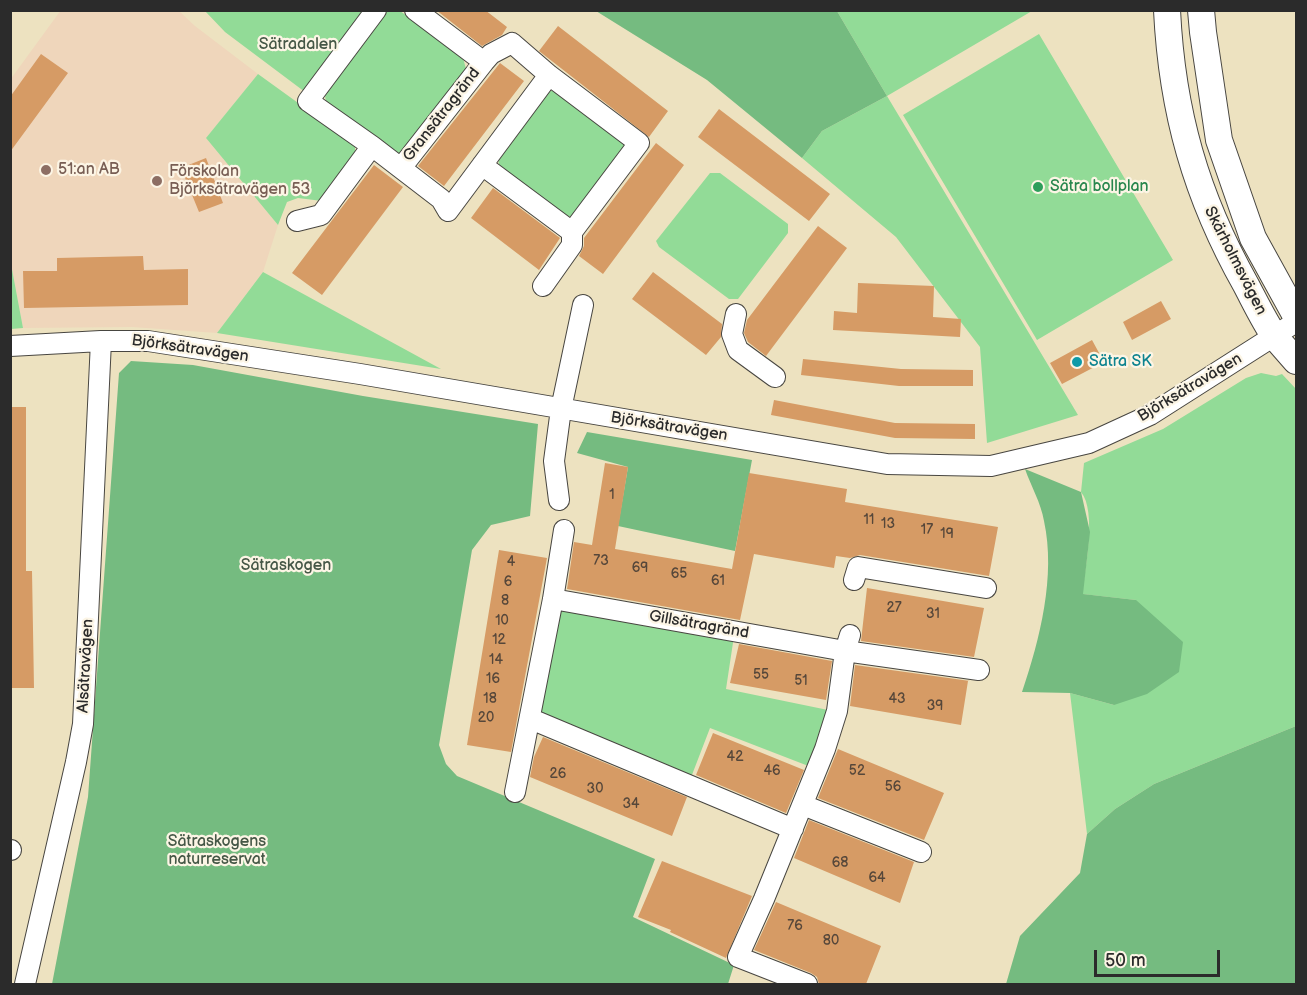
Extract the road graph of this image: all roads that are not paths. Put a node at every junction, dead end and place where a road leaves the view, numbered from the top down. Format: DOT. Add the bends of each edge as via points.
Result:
graph roads {
  1 [pos="376,10"];
  2 [pos="415,10"];
  3 [pos="1167,10"];
  4 [pos="1201,10"];
  5 [pos="483,62"];
  6 [pos="549,75"];
  7 [pos="372,146"];
  8 [pos="482,165"];
  9 [pos="401,168"];
  10 [pos="297,221"];
  11 [pos="572,232"];
  12 [pos="543,286"];
  13 [pos="583,305"];
  14 [pos="736,314"];
  15 [pos="1296,316"];
  16 [pos="1296,322"];
  17 [pos="1274,336"];
  18 [pos="101,341"];
  19 [pos="10,346"];
  20 [pos="1296,361"];
  21 [pos="775,377"];
  22 [pos="561,409"];
  23 [pos="559,500"];
  24 [pos="564,530"];
  25 [pos="854,580"];
  26 [pos="986,588"];
  27 [pos="554,599"];
  28 [pos="847,643"];
  29 [pos="979,670"];
  30 [pos="531,719"];
  31 [pos="515,792"];
  32 [pos="803,805"];
  33 [pos="793,829"];
  34 [pos="921,852"];
  35 [pos="25,984"];
  36 [pos="807,984"];
  1 -- 7 [label="street, Gransätragränd" via="308,100"];
  2 -- 5 [label="street, Gransätragränd"];
  3 -- 17 [label="main road, Skärholmsvägen" via="1175,91 1186,146 1226,249"];
  4 -- 15 [label="main road, Skärholmsvägen" via="1219,140 1253,238"];
  5 -- 6 [label="street, Gransätragränd" via="512,43"];
  5 -- 9 [label="street, Gransätragränd"];
  6 -- 8 [label="street, Gransätragränd"];
  6 -- 11 [label="street, Gransätragränd" via="639,143"];
  7 -- 9 [label="street, Gransätragränd"];
  7 -- 10 [label="street" via="321,215"];
  8 -- 9 [label="street, Gransätragränd" via="448,211 441,199"];
  8 -- 11 [label="street"];
  11 -- 12 [label="street, Gransätragränd" via="572,245"];
  13 -- 22 [label="street"];
  14 -- 21 [label="street" via="732,334 738,350"];
  16 -- 17 [label="street, Björksätravägen"];
  17 -- 20 [label="main road, Skärholmsvägen"];
  17 -- 22 [label="street, Björksätravägen" via="1150,416 1089,443 991,466 887,464"];
  18 -- 19 [label="street, Björksätravägen"];
  18 -- 22 [label="street, Björksätravägen" via="148,341"];
  18 -- 35 [label="street, Alsätravägen" via="83,724"];
  22 -- 23 [label="street" via="554,461"];
  24 -- 27 [label="street"];
  25 -- 26 [label="street" via="858,567"];
  27 -- 28 [label="street, Gillsätragränd"];
  27 -- 30 [label="street"];
  28 -- 29 [label="street, Gillsätragränd"];
  28 -- 32 [label="street" via="837,711"];
  30 -- 31 [label="street"];
  30 -- 33 [label="street"];
  32 -- 33 [label="street"];
  32 -- 34 [label="street"];
  33 -- 36 [label="street" via="738,957"];
}
